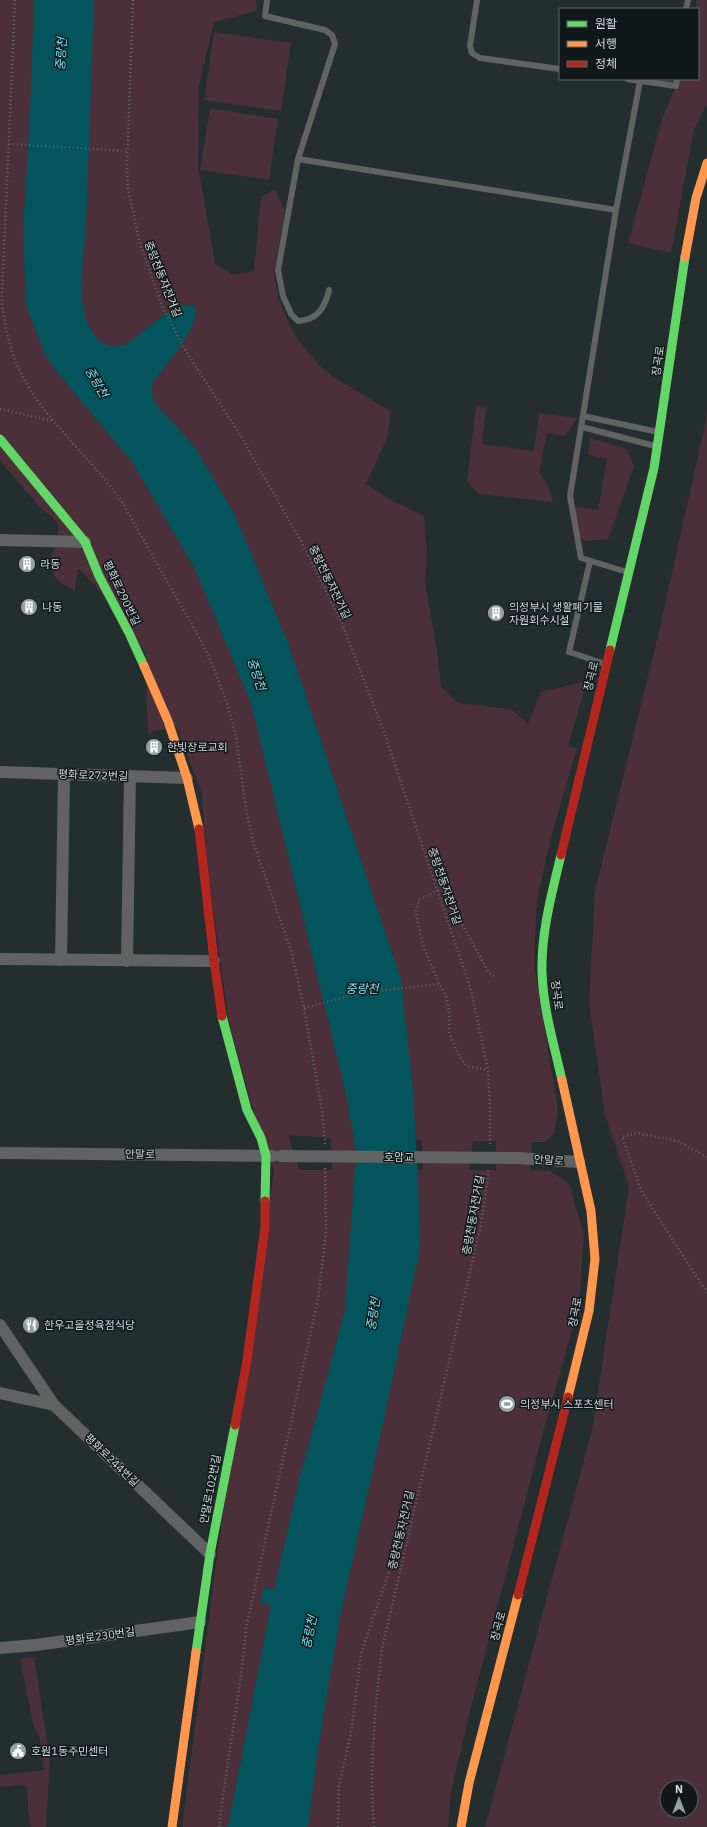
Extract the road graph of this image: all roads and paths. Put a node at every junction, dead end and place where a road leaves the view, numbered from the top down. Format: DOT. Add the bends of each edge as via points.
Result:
graph roads {
  1 [pos="133,0"];
  2 [pos="267,0"];
  3 [pos="477,0"];
  4 [pos="559,69"];
  5 [pos="634,80"];
  6 [pos="677,80"];
  7 [pos="640,81"];
  8 [pos="9,144"];
  9 [pos="127,151"];
  10 [pos="298,158"];
  11 [pos="707,162"];
  12 [pos="616,210"];
  13 [pos="329,290"];
  14 [pos="0,410"];
  15 [pos="583,416"];
  16 [pos="54,421"];
  17 [pos="582,427"];
  18 [pos="660,432"];
  19 [pos="0,439"];
  20 [pos="657,447"];
  21 [pos="0,540"];
  22 [pos="85,542"];
  23 [pos="590,561"];
  24 [pos="629,573"];
  25 [pos="606,664"];
  26 [pos="0,772"];
  27 [pos="64,774"];
  28 [pos="130,776"];
  29 [pos="187,778"];
  30 [pos="433,876"];
  31 [pos="438,890"];
  32 [pos="0,959"];
  33 [pos="61,960"];
  34 [pos="127,960"];
  35 [pos="214,961"];
  36 [pos="494,976"];
  37 [pos="439,984"];
  38 [pos="304,1008"];
  39 [pos="488,1070"];
  40 [pos="0,1152"];
  41 [pos="489,1153"];
  42 [pos="266,1156"];
  43 [pos="281,1156"];
  44 [pos="707,1157"];
  45 [pos="518,1158"];
  46 [pos="579,1162"];
  47 [pos="489,1169"];
  48 [pos="707,1293"];
  49 [pos="0,1325"];
  50 [pos="0,1393"];
  51 [pos="54,1405"];
  52 [pos="414,1509"];
  53 [pos="210,1554"];
  54 [pos="200,1622"];
  55 [pos="0,1648"];
  56 [pos="172,1827"];
  57 [pos="338,1827"];
  58 [pos="374,1827"];
  59 [pos="461,1827"];
  1 -- 9 [label="path, 중랑천동자전거길"];
  2 -- 10 [label="lane" via="265,16 325,30 332,35 335,44"];
  3 -- 4 [label="lane" via="470,46 472,53 480,58"];
  5 -- 7 [label="lane"];
  6 -- 7 [label="lane" via="676,86"];
  7 -- 12 [label="lane"];
  8 -- 9 [label="path"];
  9 -- 30 [label="path, 중랑천동자전거길" via="128,189 137,233 163,308 187,353 280,502 340,621 384,732"];
  10 -- 12 [label="lane"];
  10 -- 13 [label="lane" via="278,270 282,296 291,314 298,321 309,320 326,304"];
  11 -- 18 [label="street, 장곡로" via="688,238"];
  12 -- 15 [label="lane"];
  14 -- 16 [label="path"];
  15 -- 17 [label="lane"];
  15 -- 18 [label="lane"];
  17 -- 20 [label="lane"];
  17 -- 23 [label="lane" via="570,496 581,558"];
  18 -- 20 [label="street, 장곡로"];
  19 -- 22 [label="street, 평화로290번길"];
  20 -- 24 [label="street, 장곡로"];
  21 -- 22 [label="street"];
  22 -- 29 [label="street, 평화로290번길" via="168,721"];
  23 -- 24 [label="lane"];
  23 -- 25 [label="lane" via="569,652"];
  24 -- 25 [label="street, 장곡로"];
  25 -- 46 [label="street, 장곡로" via="545,921 542,972 547,1012"];
  26 -- 27 [label="street, 평화로272번길"];
  27 -- 28 [label="street, 평화로272번길"];
  27 -- 33 [label="street"];
  28 -- 29 [label="street, 평화로272번길"];
  28 -- 34 [label="street"];
  29 -- 35 [label="street, 평화로290번길" via="199,826"];
  30 -- 31 [label="path, 중랑천동자전거길"];
  30 -- 36 [label="path" via="443,889 489,972"];
  31 -- 37 [label="path" via="419,900 416,912 424,948"];
  31 -- 39 [label="path, 중랑천동자전거길" via="471,990"];
  32 -- 33 [label="street"];
  33 -- 34 [label="street"];
  34 -- 35 [label="street"];
  35 -- 42 [label="street, 안말로102번길" via="229,1043 247,1110 261,1138"];
  37 -- 38 [label="path" via="360,993"];
  37 -- 39 [label="path" via="446,996 449,1030 458,1054 468,1066"];
  39 -- 41 [label="path, 중랑천동자전거길"];
  40 -- 42 [label="street, 안말로"];
  42 -- 43 [label="street, 안말로"];
  42 -- 53 [label="street, 안말로102번길" via="265,1227 248,1352"];
  43 -- 45 [label="street, 호암교, bridge"];
  44 -- 48 [label="path" via="678,1141 636,1133 622,1137 642,1192"];
  45 -- 46 [label="street, 안말로"];
  46 -- 59 [label="street, 장곡로" via="590,1211 595,1259 589,1311 469,1783"];
  47 -- 52 [label="path, 중랑천동자전거길" via="481,1224"];
  49 -- 51 [label="street, 평화로244번길"];
  50 -- 51 [label="street"];
  51 -- 53 [label="street, 평화로244번길"];
  52 -- 57 [label="path" via="361,1654 351,1733 339,1786"];
  52 -- 58 [label="path, 중랑천동자전거길" via="388,1620 378,1683 372,1759"];
  53 -- 54 [label="street, 안말로102번길"];
  54 -- 55 [label="street, 평화로230번길"];
  54 -- 56 [label="street, 안말로102번길"];
}
